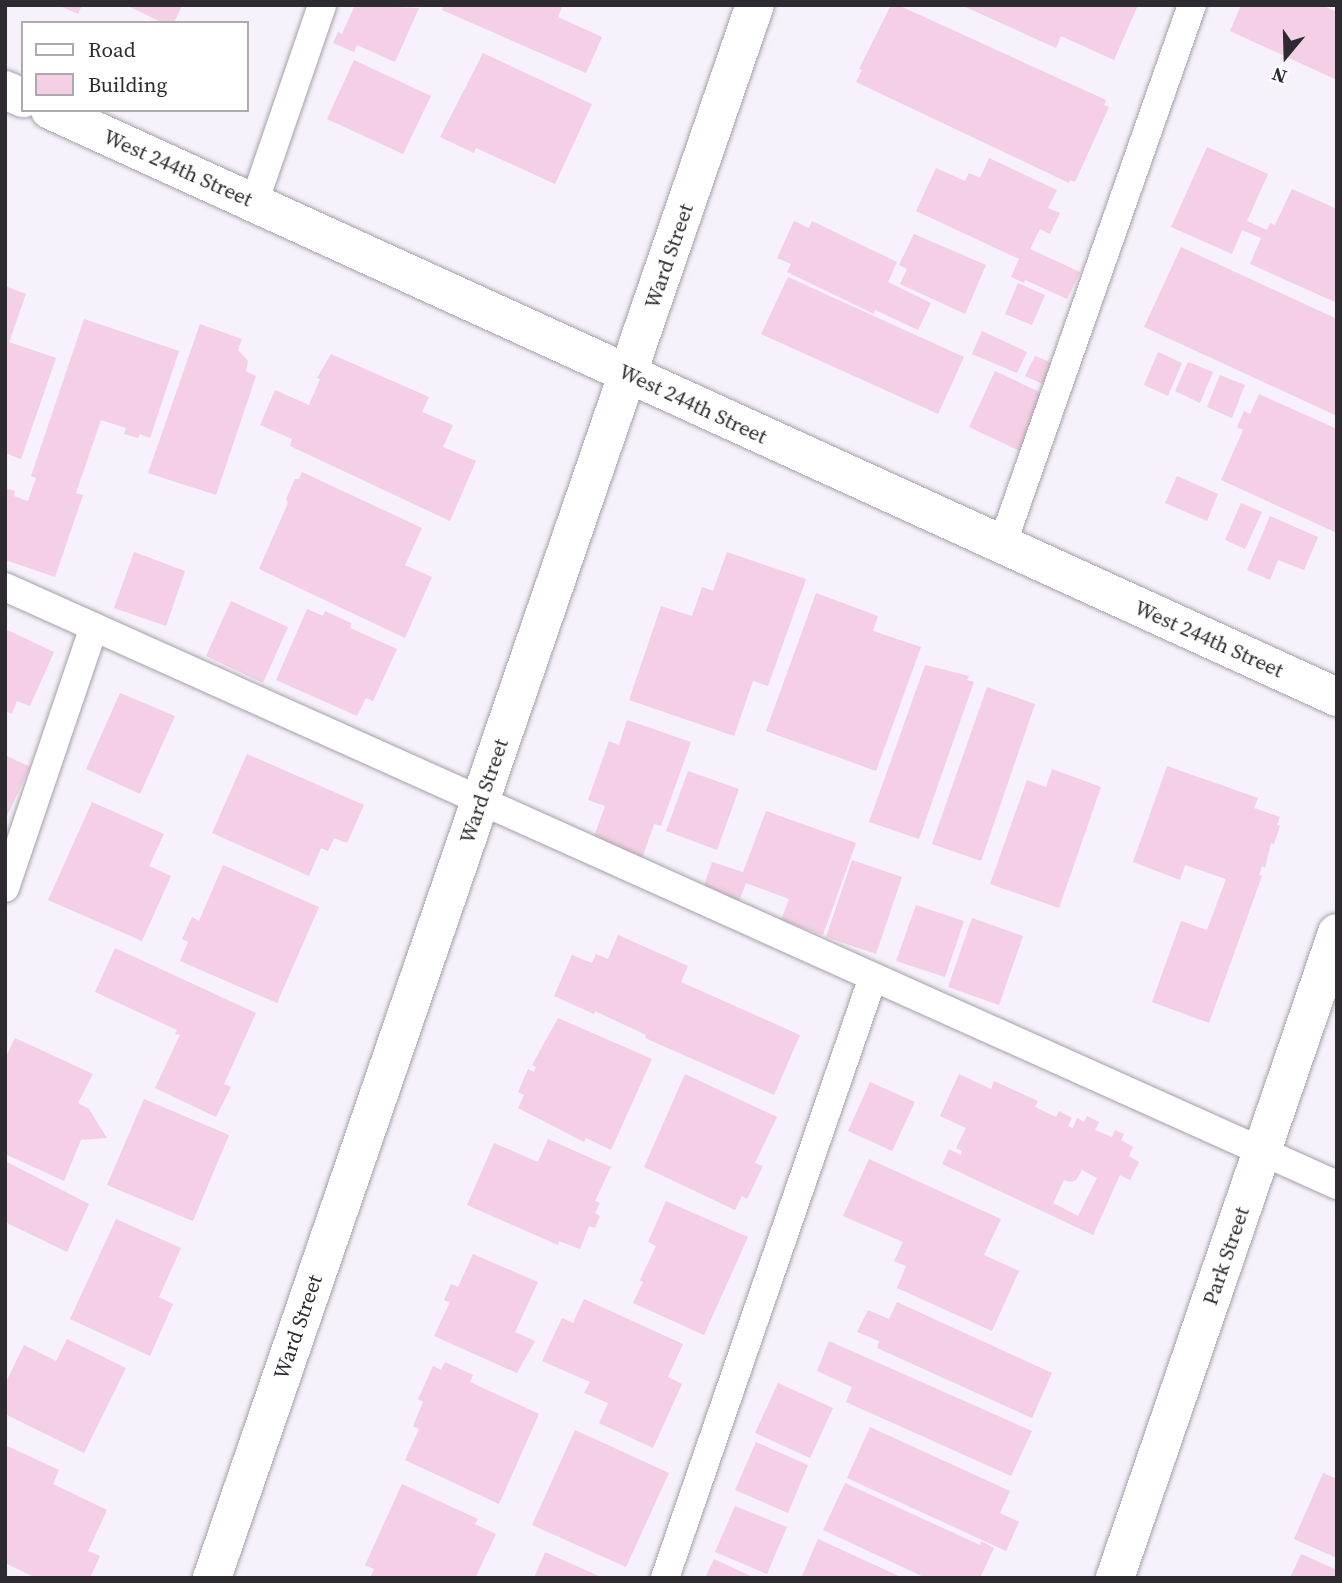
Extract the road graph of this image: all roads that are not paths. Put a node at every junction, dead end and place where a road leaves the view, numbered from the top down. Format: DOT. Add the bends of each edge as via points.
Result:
graph roads {
  1 [pos="322,5"];
  2 [pos="755,5"];
  3 [pos="1192,5"];
  4 [pos="5,90"];
  5 [pos="21,97"];
  6 [pos="54,112"];
  7 [pos="254,203"];
  8 [pos="628,374"];
  9 [pos="1002,545"];
  10 [pos="5,587"];
  11 [pos="94,627"];
  12 [pos="1337,697"];
  13 [pos="480,801"];
  14 [pos="5,888"];
  15 [pos="1337,933"];
  16 [pos="873,976"];
  17 [pos="1262,1151"];
  18 [pos="1337,1185"];
  19 [pos="212,1578"];
  20 [pos="665,1578"];
  21 [pos="1115,1578"];
  1 -- 7 [label="lane"];
  2 -- 8 [label="street, Ward Street"];
  3 -- 9 [label="lane"];
  4 -- 5 [label="street"];
  6 -- 7 [label="street, West 244th Street"];
  7 -- 8 [label="street, West 244th Street"];
  8 -- 9 [label="street, West 244th Street"];
  8 -- 13 [label="street, Ward Street"];
  9 -- 12 [label="street, West 244th Street"];
  10 -- 11 [label="lane"];
  11 -- 13 [label="lane"];
  11 -- 14 [label="lane"];
  13 -- 16 [label="lane"];
  13 -- 19 [label="street, Ward Street"];
  15 -- 17 [label="street, Park Street"];
  16 -- 17 [label="lane"];
  16 -- 20 [label="lane"];
  17 -- 18 [label="lane"];
  17 -- 21 [label="street, Park Street"];
}
